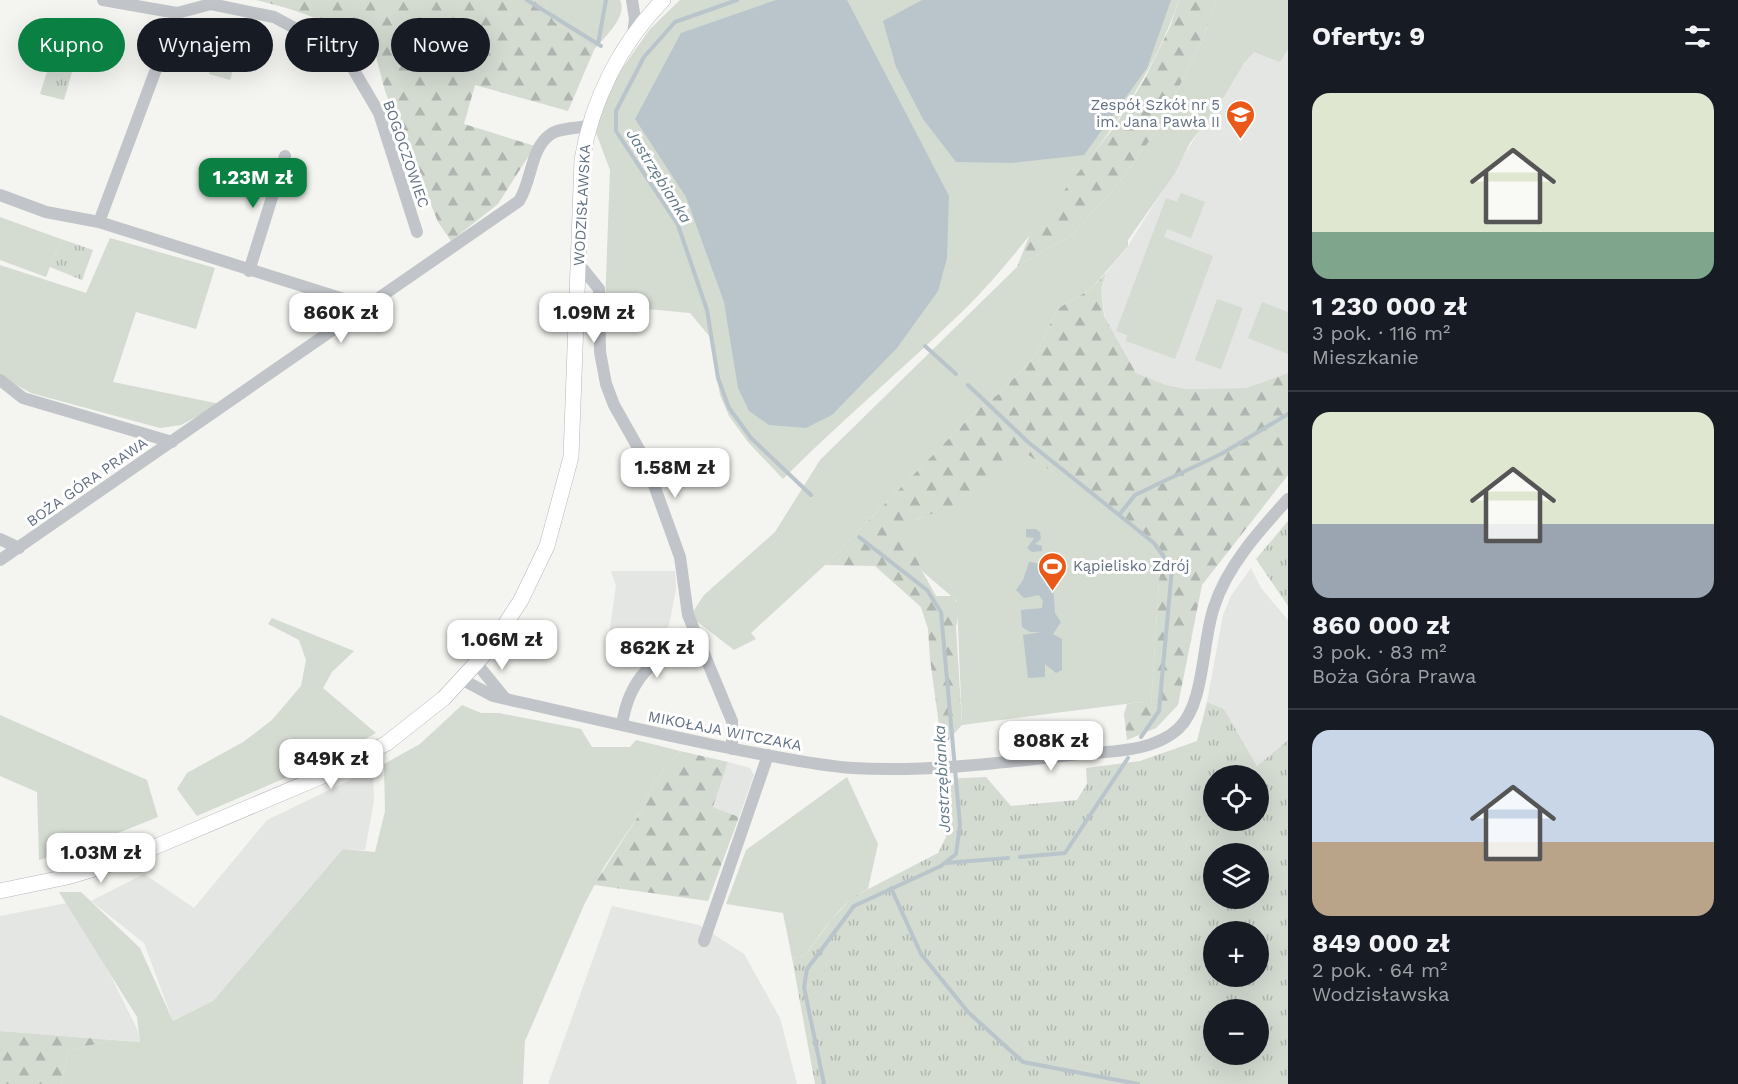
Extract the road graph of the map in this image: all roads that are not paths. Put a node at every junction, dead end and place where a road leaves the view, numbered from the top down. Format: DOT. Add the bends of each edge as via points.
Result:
graph roads {
  1 [pos="103,0"];
  2 [pos="632,0"];
  3 [pos="663,0"];
  4 [pos="177,13"];
  5 [pos="633,35"];
  6 [pos="588,126"];
  7 [pos="285,156"];
  8 [pos="0,195"];
  9 [pos="99,222"];
  10 [pos="417,232"];
  11 [pos="579,264"];
  12 [pos="249,271"];
  13 [pos="369,307"];
  14 [pos="0,380"];
  15 [pos="172,442"];
  16 [pos="1288,499"];
  17 [pos="0,539"];
  18 [pos="19,548"];
  19 [pos="0,560"];
  20 [pos="695,638"];
  21 [pos="477,664"];
  22 [pos="463,680"];
  23 [pos="504,697"];
  24 [pos="622,725"];
  25 [pos="732,748"];
  26 [pos="768,755"];
  27 [pos="0,891"];
  28 [pos="704,941"];
  1 -- 4 [label="street, BOGOCZOWIEC"];
  2 -- 5 [label="street"];
  3 -- 5 [label="main road, WODZISŁAWSKA"];
  4 -- 9 [label="street"];
  4 -- 10 [label="street, BOGOCZOWIEC" via="211,4 274,17 345,55 379,113"];
  5 -- 6 [label="main road, WODZISŁAWSKA" via="610,72"];
  6 -- 11 [label="main road, WODZISŁAWSKA" via="582,160"];
  6 -- 13 [label="street, BOŻA GÓRA PRAWA" via="551,133 538,150 519,201"];
  7 -- 12 [label="street"];
  8 -- 9 [label="street" via="46,212"];
  9 -- 12 [label="street"];
  11 -- 20 [label="street" via="599,289 600,352 606,384 645,460 680,557"];
  11 -- 21 [label="main road, WODZISŁAWSKA" via="571,457 563,491 537,569 507,624"];
  12 -- 13 [label="street"];
  13 -- 15 [label="street, BOŻA GÓRA PRAWA"];
  14 -- 15 [label="street, BOŻA GÓRA PRAWA" via="23,398"];
  15 -- 18 [label="street, BOŻA GÓRA PRAWA"];
  16 -- 26 [label="street, MIKOŁAJA WITCZAKA" via="1238,560 1218,595 1196,695 1179,728 1158,741 1133,748 944,766 854,768"];
  17 -- 18 [label="street, BOŻA GÓRA PRAWA"];
  18 -- 19 [label="street, BOŻA GÓRA PRAWA"];
  20 -- 24 [label="street" via="647,668 632,690"];
  20 -- 25 [label="street" via="732,721"];
  21 -- 22 [label="main road, WODZISŁAWSKA"];
  21 -- 23 [label="street"];
  22 -- 23 [label="street, MIKOŁAJA WITCZAKA" via="493,696"];
  22 -- 27 [label="main road, WODZISŁAWSKA" via="387,743 344,767 124,860"];
  23 -- 24 [label="street, MIKOŁAJA WITCZAKA"];
  24 -- 25 [label="street, MIKOŁAJA WITCZAKA"];
  25 -- 26 [label="street, MIKOŁAJA WITCZAKA"];
  26 -- 28 [label="street"];
}
